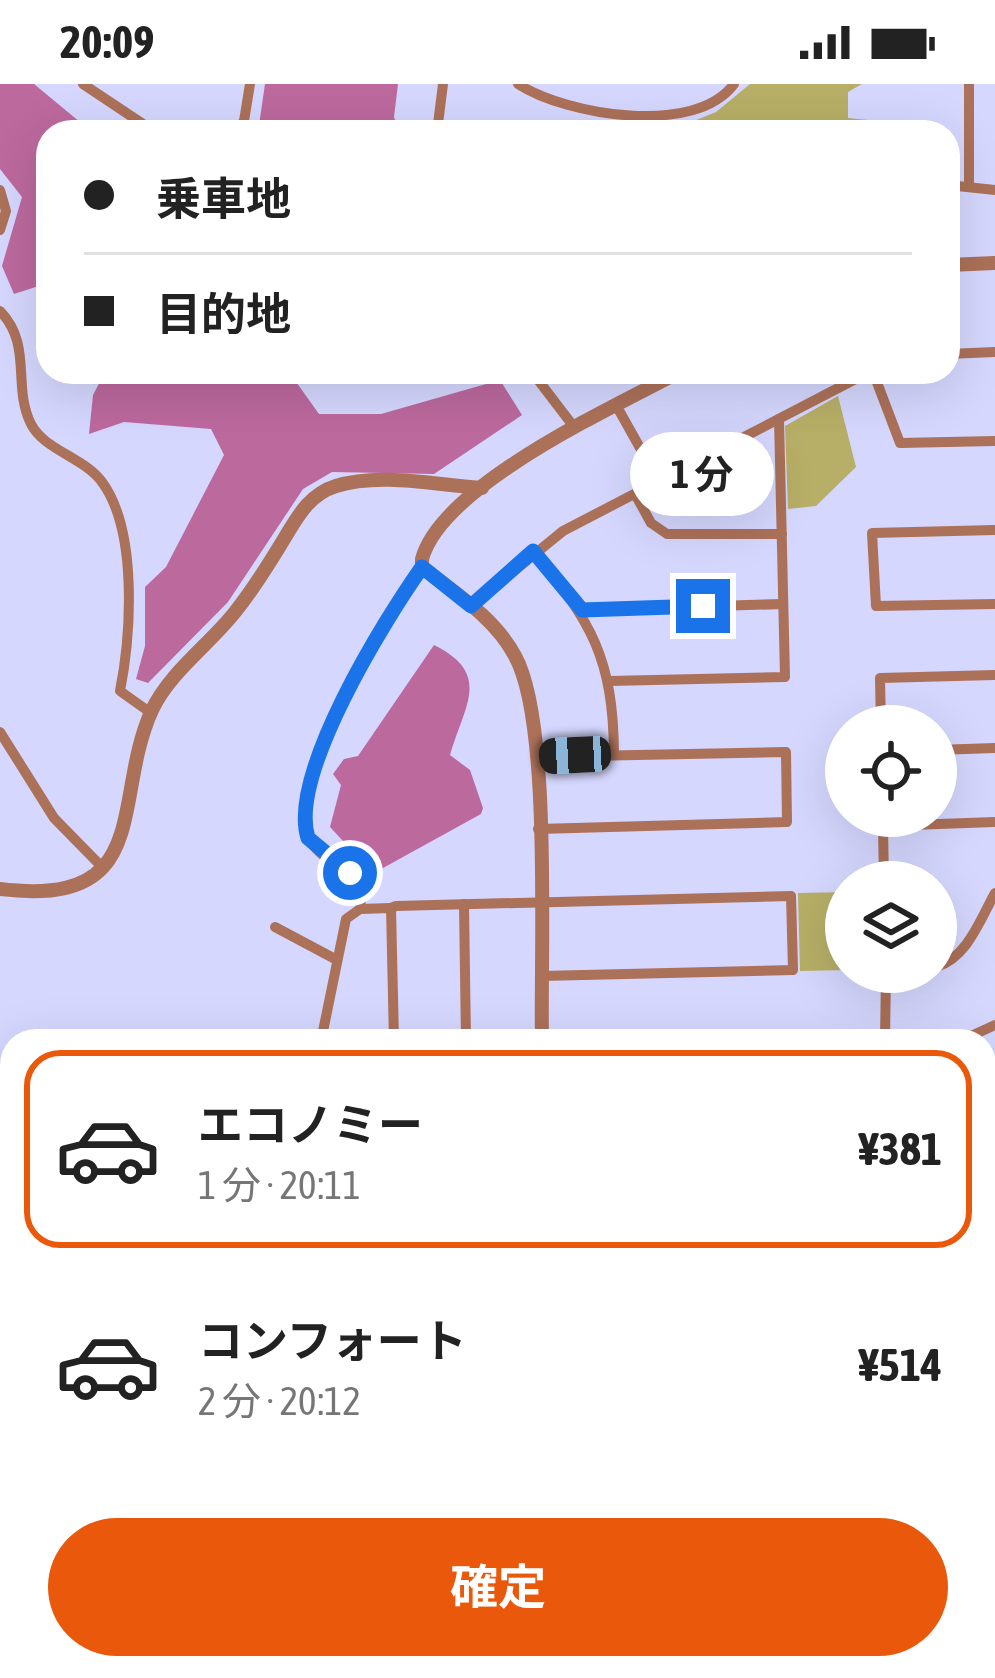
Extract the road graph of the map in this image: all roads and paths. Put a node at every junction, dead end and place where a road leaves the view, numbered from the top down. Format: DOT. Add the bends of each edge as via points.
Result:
graph roads {
  1 [pos="83,84"];
  2 [pos="250,84"];
  3 [pos="443,84"];
  4 [pos="518,84"];
  5 [pos="734,84"];
  6 [pos="969,84"];
  7 [pos="137,120"];
  8 [pos="244,120"];
  9 [pos="438,120"];
  10 [pos="960,186"];
  11 [pos="969,187"];
  12 [pos="0,190"];
  13 [pos="995,190"];
  14 [pos="0,230"];
  15 [pos="995,263"];
  16 [pos="960,264"];
  17 [pos="0,311"];
  18 [pos="995,352"];
  19 [pos="960,354"];
  20 [pos="541,384"];
  21 [pos="656,384"];
  22 [pos="848,384"];
  23 [pos="876,384"];
  24 [pos="616,405"];
  25 [pos="779,419"];
  26 [pos="574,427"];
  27 [pos="995,441"];
  28 [pos="658,480"];
  29 [pos="482,488"];
  30 [pos="634,494"];
  31 [pos="995,530"];
  32 [pos="782,535"];
  33 [pos="533,551"];
  34 [pos="422,567"];
  35 [pos="783,604"];
  36 [pos="995,604"];
  37 [pos="471,606"];
  38 [pos="582,610"];
  39 [pos="995,675"];
  40 [pos="609,682"];
  41 [pos="881,705"];
  42 [pos="151,712"];
  43 [pos="0,732"];
  44 [pos="995,748"];
  45 [pos="957,749"];
  46 [pos="614,753"];
  47 [pos="536,757"];
  48 [pos="995,823"];
  49 [pos="538,829"];
  50 [pos="884,861"];
  51 [pos="101,866"];
  52 [pos="0,889"];
  53 [pos="995,893"];
  54 [pos="538,902"];
  55 [pos="464,904"];
  56 [pos="391,908"];
  57 [pos="360,909"];
  58 [pos="275,927"];
  59 [pos="957,955"];
  60 [pos="338,959"];
  61 [pos="541,976"];
  62 [pos="886,993"];
  63 [pos="323,1029"];
  64 [pos="394,1029"];
  65 [pos="466,1029"];
  66 [pos="542,1029"];
  67 [pos="885,1029"];
  1 -- 7 [label="street"];
  2 -- 8 [label="street"];
  3 -- 9 [label="street"];
  4 -- 5 [label="street" via="570,108 668,114 713,104"];
  6 -- 11 [label="street"];
  10 -- 11 [label="street"];
  11 -- 13 [label="street"];
  12 -- 14 [label="street"];
  15 -- 16 [label="street"];
  17 -- 42 [label="street" via="20,340 29,422 103,482 128,588 130,640 120,691"];
  18 -- 19 [label="street"];
  20 -- 26 [label="street"];
  21 -- 24 [label="street"];
  22 -- 25 [label="street"];
  23 -- 27 [label="street" via="900,443"];
  24 -- 26 [label="street"];
  24 -- 28 [label="street"];
  25 -- 28 [label="street"];
  25 -- 32 [label="street"];
  26 -- 29 [label="street"];
  28 -- 30 [label="street"];
  29 -- 34 [label="street" via="425,549"];
  29 -- 42 [label="street" via="365,481 310,499 234,613"];
  30 -- 32 [label="street" via="667,534"];
  30 -- 33 [label="street"];
  31 -- 36 [label="street" via="872,533 876,606"];
  32 -- 35 [label="street"];
  33 -- 37 [label="street"];
  33 -- 38 [label="street"];
  34 -- 37 [label="street"];
  34 -- 57 [label="street" via="384,621 302,806 308,838 362,889"];
  35 -- 38 [label="street"];
  35 -- 40 [label="street" via="785,677"];
  37 -- 47 [label="street" via="521,668"];
  38 -- 40 [label="street"];
  39 -- 41 [label="street" via="880,678"];
  40 -- 46 [label="street"];
  42 -- 51 [label="street" via="127,830"];
  43 -- 51 [label="street" via="55,818"];
  44 -- 45 [label="street"];
  46 -- 47 [label="street"];
  46 -- 49 [label="street" via="786,752 788,822"];
  47 -- 49 [label="street"];
  48 -- 50 [label="street" via="883,826"];
  49 -- 54 [label="street"];
  51 -- 52 [label="street" via="51,891"];
  53 -- 59 [label="street"];
  54 -- 55 [label="street"];
  54 -- 61 [label="street"];
  54 -- 61 [label="street" via="791,896 793,970"];
  55 -- 56 [label="street"];
  55 -- 65 [label="street"];
  56 -- 57 [label="street"];
  56 -- 64 [label="street"];
  57 -- 60 [label="street" via="346,919"];
  58 -- 60 [label="street"];
  60 -- 63 [label="street"];
  61 -- 66 [label="street"];
  62 -- 67 [label="street"];
}
